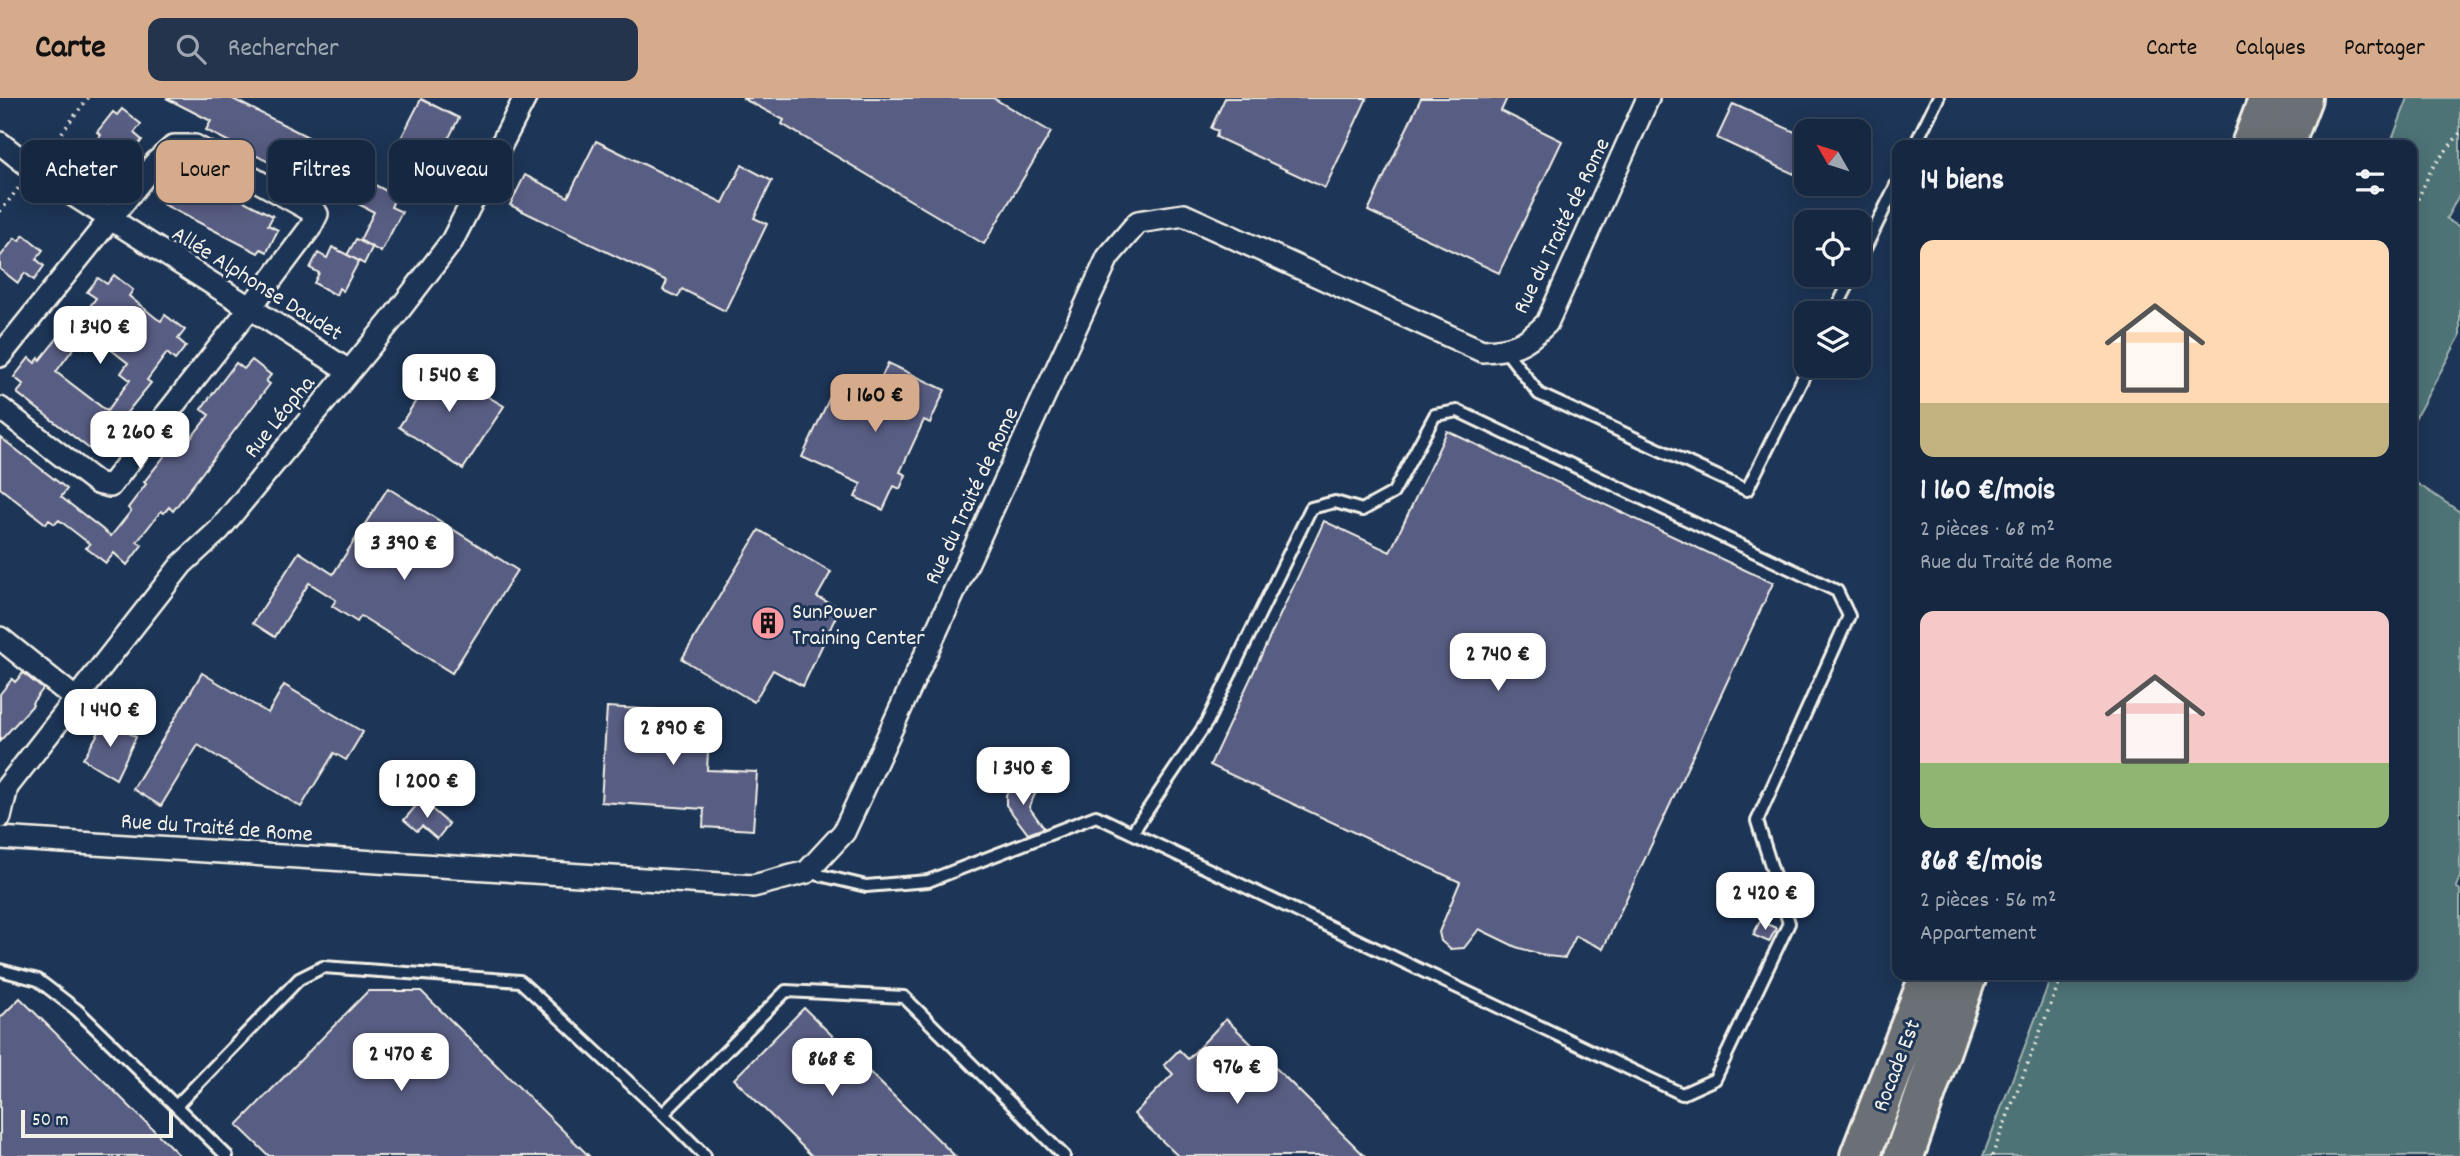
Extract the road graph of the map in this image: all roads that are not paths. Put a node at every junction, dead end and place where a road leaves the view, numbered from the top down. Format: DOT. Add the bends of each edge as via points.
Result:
graph roads {
  1 [pos="524,98"];
  2 [pos="1648,98"];
  3 [pos="1938,98"];
  4 [pos="2269,98"];
  5 [pos="2302,98"];
  6 [pos="1917,140"];
  7 [pos="2253,140"];
  8 [pos="2286,140"];
  9 [pos="0,143"];
  10 [pos="1892,193"];
  11 [pos="111,220"];
  12 [pos="1871,236"];
  13 [pos="250,308"];
  14 [pos="1505,350"];
  15 [pos="0,356"];
  16 [pos="349,371"];
  17 [pos="1803,378"];
  18 [pos="0,408"];
  19 [pos="0,638"];
  20 [pos="76,699"];
  21 [pos="0,817"];
  22 [pos="1132,833"];
  23 [pos="0,838"];
  24 [pos="807,872"];
  25 [pos="0,970"];
  26 [pos="1952,982"];
  27 [pos="176,1106"];
  28 [pos="663,1114"];
  29 [pos="227,1156"];
  30 [pos="705,1156"];
  31 [pos="1064,1156"];
  32 [pos="1860,1156"];
  33 [pos="1896,1156"];
  34 [pos="1904,1156"];
  1 -- 16 [label="street, Rue Léopha" via="452,241"];
  2 -- 14 [label="street, Rue du Traité de Rome" via="1547,323 1529,341"];
  3 -- 6 [label="lane"];
  4 -- 7 [label="highway"];
  5 -- 8 [label="highway"];
  9 -- 11 [label="street, Allée Alphonse Daudet"];
  10 -- 12 [label="lane"];
  11 -- 13 [label="street, Allée Alphonse Daudet"];
  11 -- 13 [label="street" via="174,146 195,146 317,215"];
  11 -- 15 [label="street"];
  13 -- 16 [label="street, Allée Alphonse Daudet"];
  13 -- 18 [label="street" via="110,486 97,482"];
  14 -- 17 [label="lane" via="1539,394 1747,490"];
  14 -- 24 [label="street, Rue du Traité de Rome" via="1482,351 1184,215 1138,222 1108,257 844,832"];
  16 -- 20 [label="street, Rue Léopha" via="219,530 182,564"];
  19 -- 20 [label="street"];
  20 -- 21 [label="street, Rue Léopha" via="7,787"];
  22 -- 22 [label="lane" via="1682,1094 1715,1079 1789,923 1757,821 1849,616 1837,591 1458,411 1435,415 1393,493 1362,510 1335,502 1311,509 1207,722"];
  22 -- 24 [label="lane" via="1096,816 928,881 866,886"];
  23 -- 24 [label="street, Rue du Traité de Rome" via="753,887"];
  25 -- 27 [label="lane" via="38,980 67,1002"];
  26 -- 32 [label="highway, Rocade Est"];
  26 -- 33 [label="highway, Rocade Est"];
  26 -- 34 [label="highway"];
  27 -- 28 [label="lane" via="299,979 323,967 520,981"];
  27 -- 29 [label="lane"];
  28 -- 30 [label="lane"];
  28 -- 31 [label="lane" via="786,991 904,997"];
}
